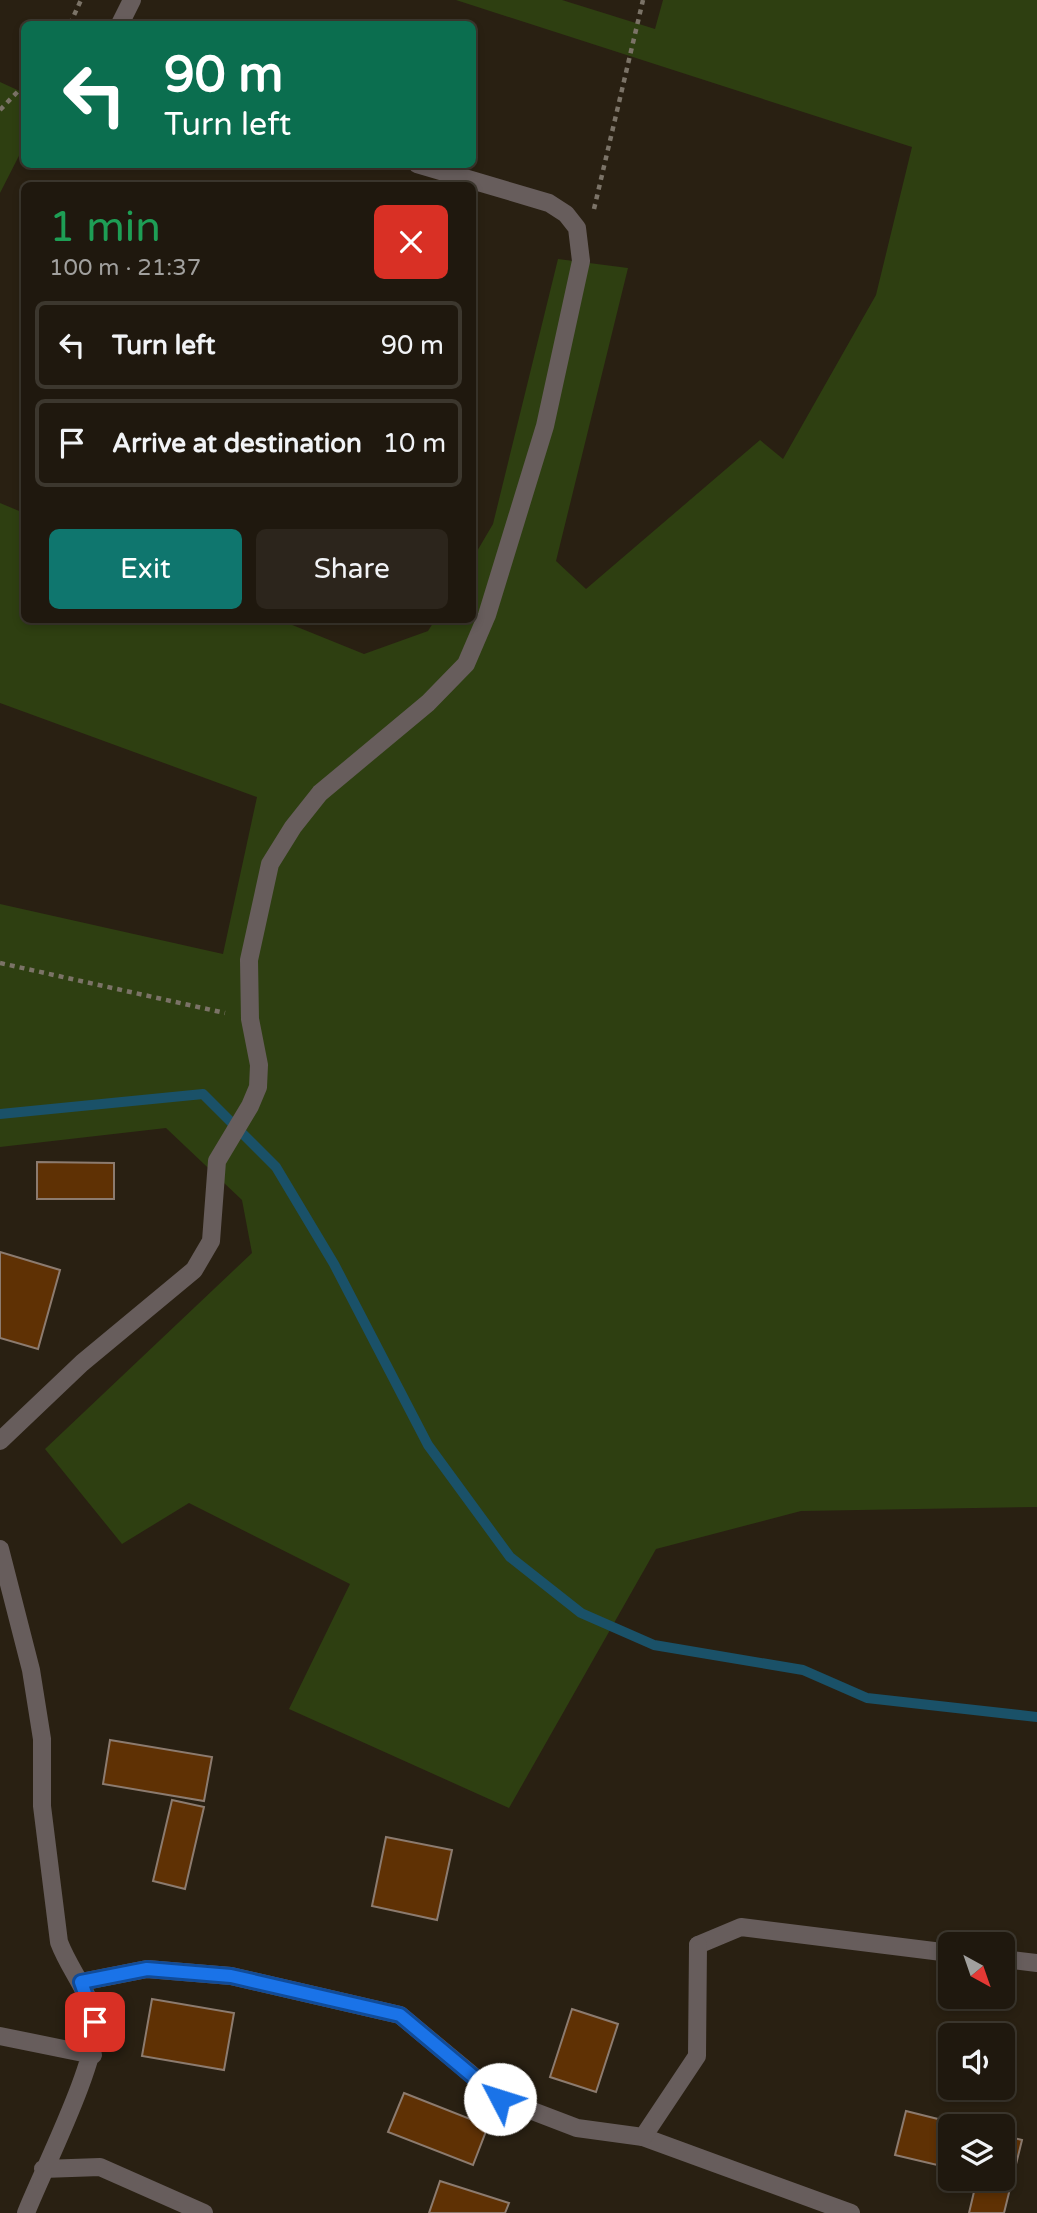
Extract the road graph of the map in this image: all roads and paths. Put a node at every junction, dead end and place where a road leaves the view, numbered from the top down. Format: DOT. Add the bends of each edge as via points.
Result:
graph roads {
  1 [pos="81,0"];
  2 [pos="132,0"];
  3 [pos="643,0"];
  4 [pos="71,21"];
  5 [pos="122,21"];
  6 [pos="21,88"];
  7 [pos="0,110"];
  8 [pos="431,168"];
  9 [pos="581,261"];
  10 [pos="0,963"];
  11 [pos="250,1019"];
  12 [pos="0,1441"];
  13 [pos="0,1549"];
  14 [pos="938,1952"];
  15 [pos="1015,1960"];
  16 [pos="1037,1963"];
  17 [pos="81,1982"];
  18 [pos="0,2036"];
  19 [pos="93,2055"];
  20 [pos="643,2137"];
  21 [pos="43,2169"];
  22 [pos="26,2213"];
  23 [pos="204,2213"];
  24 [pos="851,2213"];
  1 -- 4 [label="path"];
  2 -- 5 [label="street"];
  3 -- 9 [label="path"];
  6 -- 7 [label="path"];
  8 -- 9 [label="street" via="549,203 576,228"];
  9 -- 11 [label="street" via="545,426 487,615 466,664 428,703 320,793 281,845 270,864 249,960"];
  10 -- 11 [label="path"];
  11 -- 12 [label="street" via="259,1065 258,1087 217,1161 211,1241 194,1270 82,1363"];
  13 -- 17 [label="street" via="31,1670 42,1739 42,1806 59,1942"];
  14 -- 20 [label="street" via="741,1927 698,1945 697,2056"];
  15 -- 16 [label="street"];
  17 -- 19 [label="street" via="95,2022"];
  17 -- 20 [label="street" via="147,1969 231,1976 400,2015 500,2099 577,2128"];
  18 -- 19 [label="street"];
  19 -- 21 [label="street"];
  20 -- 24 [label="street"];
  21 -- 22 [label="street"];
  21 -- 23 [label="street" via="100,2167"];
}
